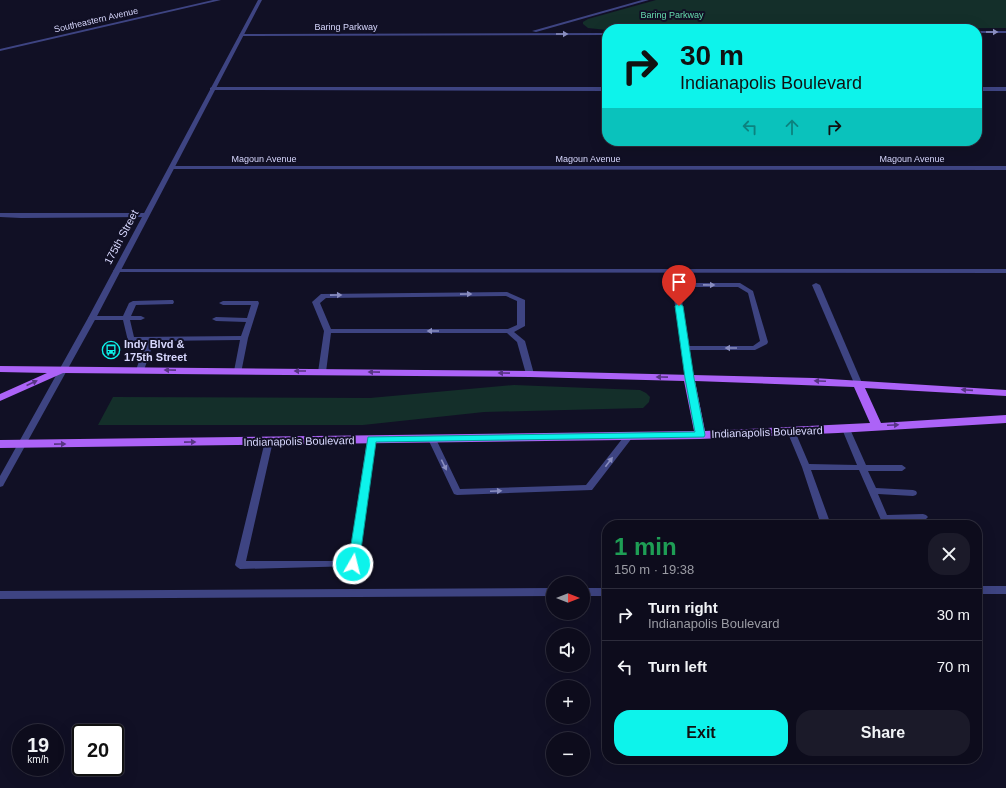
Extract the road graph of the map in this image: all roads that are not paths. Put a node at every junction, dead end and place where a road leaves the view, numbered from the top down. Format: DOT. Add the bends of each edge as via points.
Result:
graph roads {
  1 [pos="219,0"];
  2 [pos="260,0"];
  3 [pos="647,0"];
  4 [pos="982,32"];
  5 [pos="1006,32"];
  6 [pos="523,34"];
  7 [pos="602,34"];
  8 [pos="241,35"];
  9 [pos="0,50"];
  10 [pos="212,89"];
  11 [pos="602,89"];
  12 [pos="982,89"];
  13 [pos="1006,89"];
  14 [pos="171,168"];
  15 [pos="1006,168"];
  16 [pos="0,215"];
  17 [pos="145,215"];
  18 [pos="116,271"];
  19 [pos="679,271"];
  20 [pos="1006,272"];
  21 [pos="682,285"];
  22 [pos="816,285"];
  23 [pos="170,302"];
  24 [pos="223,302"];
  25 [pos="92,318"];
  26 [pos="126,318"];
  27 [pos="141,318"];
  28 [pos="216,319"];
  29 [pos="250,320"];
  30 [pos="328,331"];
  31 [pos="509,331"];
  32 [pos="244,338"];
  33 [pos="151,339"];
  34 [pos="685,348"];
  35 [pos="0,369"];
  36 [pos="63,369"];
  37 [pos="140,370"];
  38 [pos="238,371"];
  39 [pos="322,372"];
  40 [pos="530,374"];
  41 [pos="689,378"];
  42 [pos="858,383"];
  43 [pos="1006,393"];
  44 [pos="0,398"];
  45 [pos="1006,419"];
  46 [pos="877,426"];
  47 [pos="846,429"];
  48 [pos="791,431"];
  49 [pos="700,435"];
  50 [pos="629,436"];
  51 [pos="371,439"];
  52 [pos="432,439"];
  53 [pos="269,441"];
  54 [pos="0,444"];
  55 [pos="21,445"];
  56 [pos="806,467"];
  57 [pos="862,468"];
  58 [pos="902,468"];
  59 [pos="0,484"];
  60 [pos="873,491"];
  61 [pos="913,493"];
  62 [pos="923,517"];
  63 [pos="824,520"];
  64 [pos="982,590"];
  65 [pos="1006,590"];
  66 [pos="546,592"];
  67 [pos="590,592"];
  68 [pos="602,592"];
  69 [pos="0,595"];
  1 -- 9 [label="street, Southeastern Avenue"];
  2 -- 8 [label="street, 175th Street"];
  3 -- 6 [label="street, Baring Parkway"];
  4 -- 5 [label="street, one-way"];
  6 -- 7 [label="street, Baring Parkway, one-way"];
  6 -- 8 [label="street, Baring Parkway"];
  8 -- 10 [label="street, 175th Street"];
  10 -- 11 [label="street"];
  10 -- 14 [label="street, 175th Street"];
  12 -- 13 [label="street"];
  14 -- 15 [label="street, Magoun Avenue"];
  14 -- 17 [label="street, 175th Street"];
  16 -- 17 [label="street"];
  17 -- 18 [label="street, 175th Street"];
  18 -- 19 [label="street"];
  18 -- 25 [label="street, 175th Street"];
  19 -- 20 [label="street"];
  19 -- 21 [label="street"];
  21 -- 34 [label="street" via="676,292"];
  21 -- 34 [label="street, one-way" via="740,285 751,292 764,342 755,348"];
  22 -- 42 [label="street"];
  23 -- 26 [label="street" via="133,303"];
  24 -- 29 [label="street" via="255,302"];
  25 -- 26 [label="street"];
  25 -- 36 [label="street, 175th Street"];
  26 -- 27 [label="street"];
  26 -- 33 [label="street" via="131,339"];
  28 -- 29 [label="street"];
  29 -- 32 [label="street"];
  31 -- 30 [label="street, one-way"];
  30 -- 31 [label="street, one-way" via="316,302 324,296 507,294 522,300 521,326"];
  30 -- 39 [label="street"];
  31 -- 40 [label="street" via="522,341"];
  32 -- 33 [label="street"];
  32 -- 38 [label="street"];
  33 -- 37 [label="street"];
  34 -- 41 [label="street"];
  35 -- 36 [label="main road"];
  36 -- 37 [label="main road"];
  44 -- 36 [label="main road, one-way"];
  36 -- 55 [label="street, 175th Street"];
  38 -- 37 [label="main road, one-way"];
  39 -- 38 [label="main road, one-way"];
  40 -- 39 [label="main road, one-way"];
  41 -- 40 [label="main road, one-way"];
  42 -- 41 [label="main road, one-way"];
  41 -- 49 [label="main road"];
  43 -- 42 [label="main road, one-way"];
  42 -- 46 [label="main road"];
  46 -- 45 [label="main road, Indianapolis Boulevard, one-way"];
  46 -- 47 [label="main road, Indianapolis Boulevard"];
  47 -- 48 [label="main road, Indianapolis Boulevard"];
  47 -- 57 [label="street"];
  48 -- 49 [label="main road, Indianapolis Boulevard"];
  48 -- 56 [label="street"];
  49 -- 50 [label="main road, Indianapolis Boulevard"];
  50 -- 52 [label="main road, Indianapolis Boulevard"];
  52 -- 50 [label="street, one-way" via="457,492 589,488"];
  51 -- 52 [label="main road, Indianapolis Boulevard"];
  51 -- 53 [label="main road, Indianapolis Boulevard"];
  51 -- 53 [label="street" via="353,564 240,565"];
  55 -- 53 [label="main road, Indianapolis Boulevard, one-way"];
  54 -- 55 [label="main road, Indianapolis Boulevard"];
  55 -- 59 [label="street, 175th Street"];
  56 -- 57 [label="street"];
  56 -- 63 [label="street"];
  57 -- 58 [label="street"];
  57 -- 60 [label="street"];
  60 -- 61 [label="street"];
  60 -- 62 [label="street" via="884,518"];
  64 -- 65 [label="street"];
  66 -- 69 [label="street"];
  67 -- 68 [label="street"];
}
